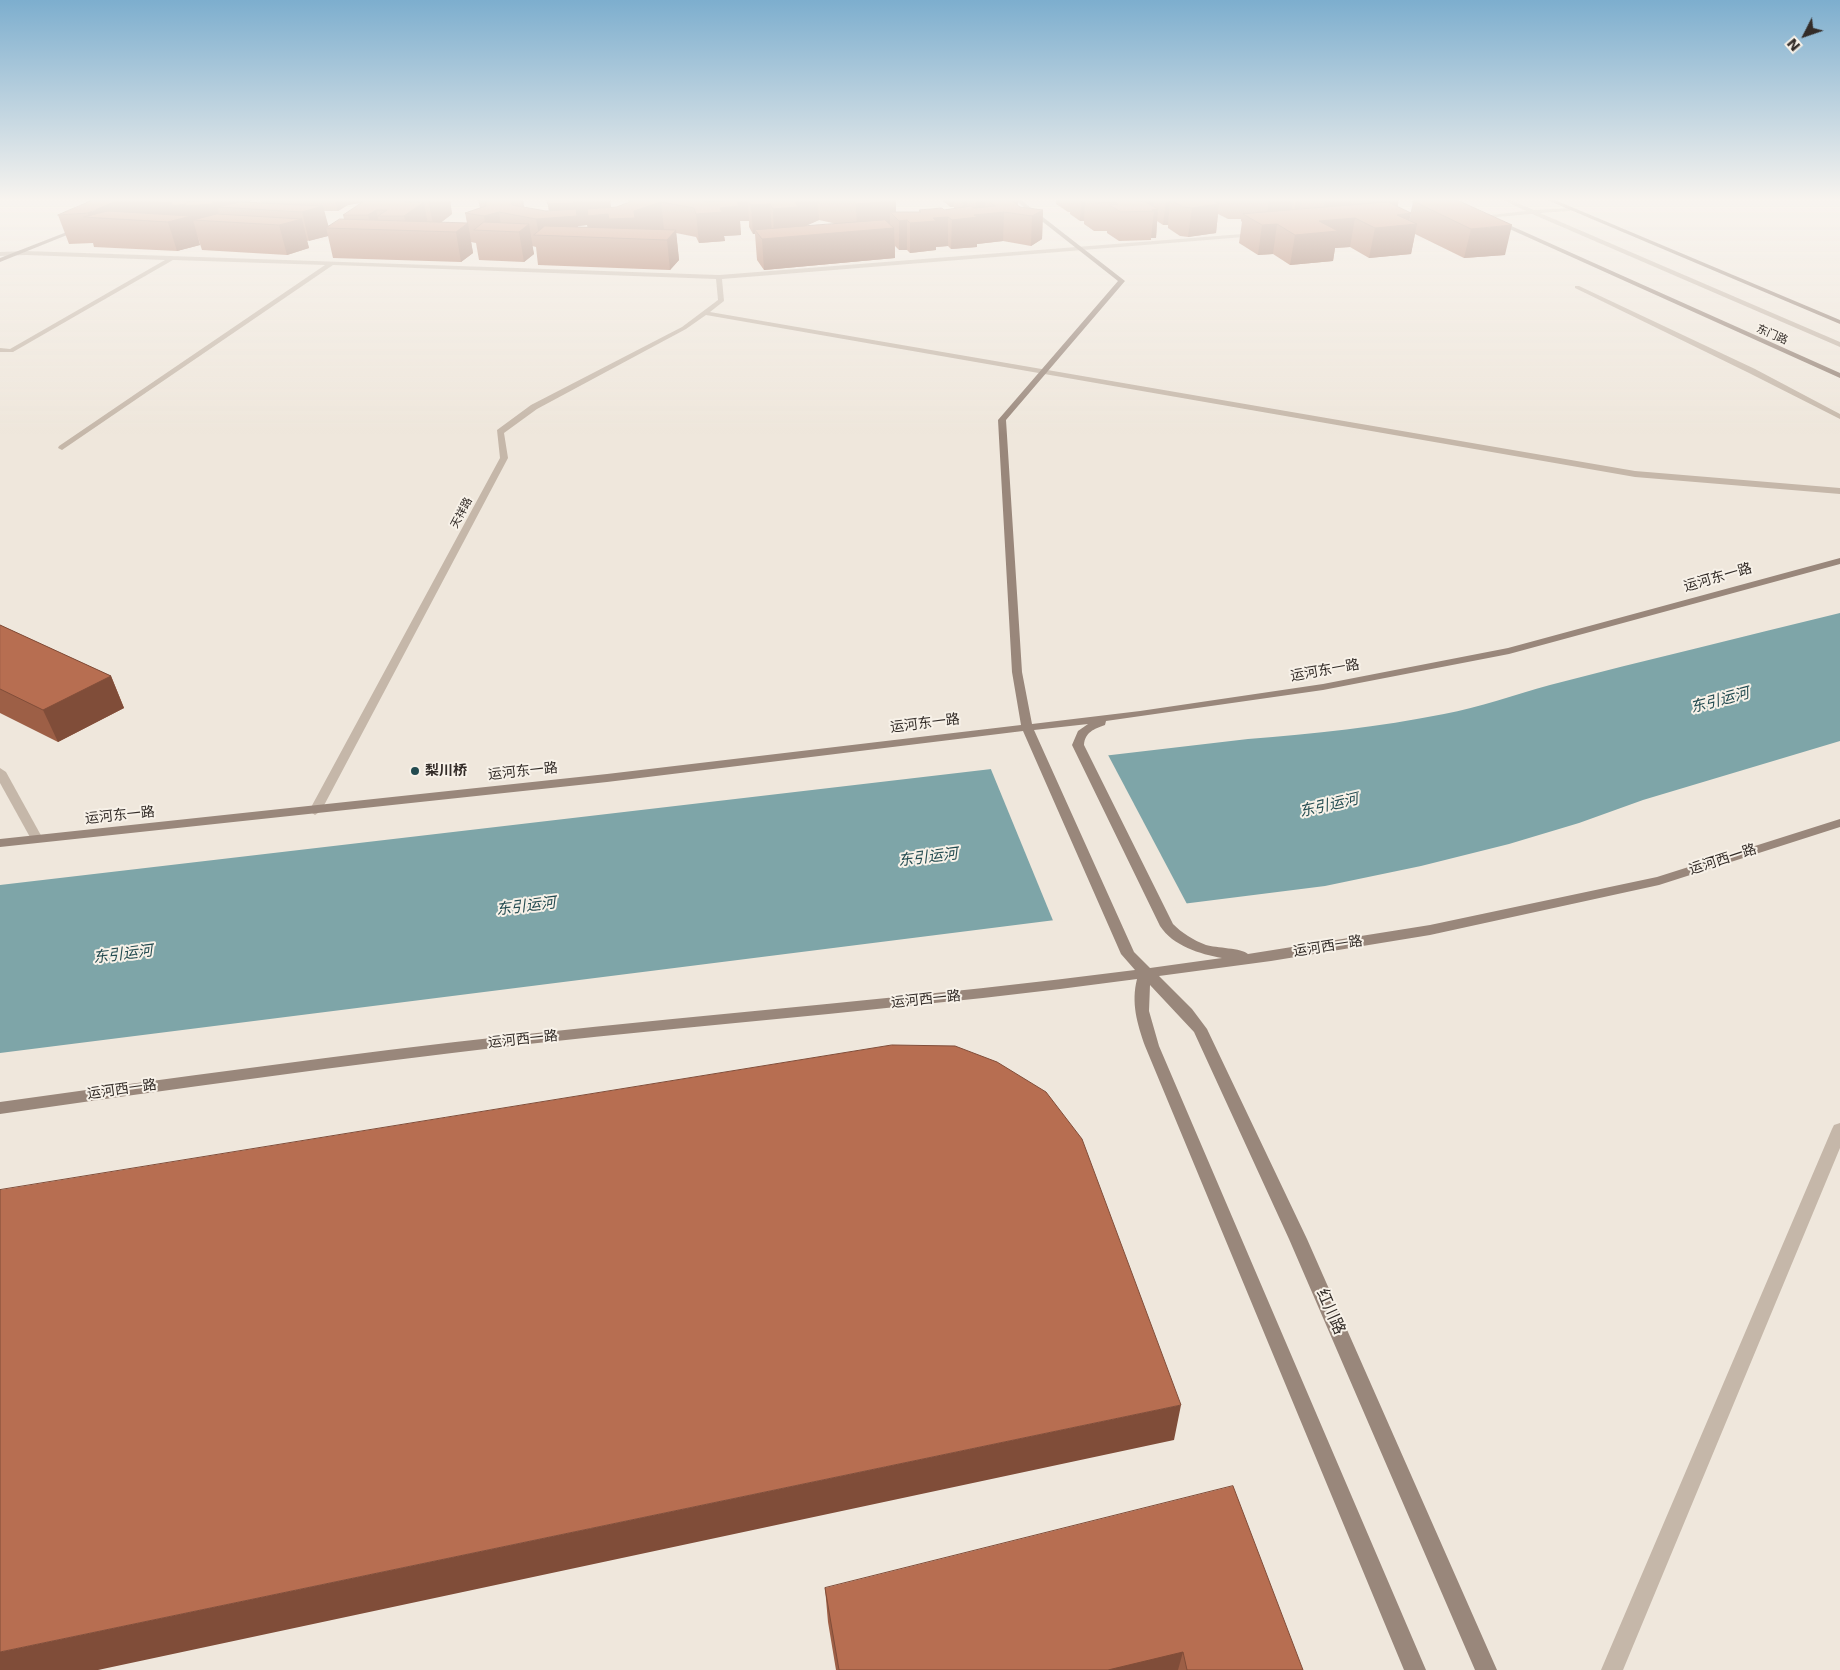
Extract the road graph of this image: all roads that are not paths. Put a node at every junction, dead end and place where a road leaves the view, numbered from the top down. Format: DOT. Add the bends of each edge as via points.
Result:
graph roads {
  1 [pos="719,277"];
  2 [pos="137,278"];
  3 [pos="311,278"];
  4 [pos="1118,278"];
  5 [pos="1622,278"];
  6 [pos="1685,278"];
  7 [pos="1735,278"];
  8 [pos="1577,287"];
  9 [pos="704,313"];
  10 [pos="1840,322"];
  11 [pos="1840,345"];
  12 [pos="0,350"];
  13 [pos="1044,371"];
  14 [pos="1840,376"];
  15 [pos="1840,417"];
  16 [pos="62,448"];
  17 [pos="1840,491"];
  18 [pos="1840,560"];
  19 [pos="1140,714"];
  20 [pos="1027,727"];
  21 [pos="0,772"];
  22 [pos="315,811"];
  23 [pos="1840,823"];
  24 [pos="37,839"];
  25 [pos="0,843"];
  26 [pos="1271,956"];
  27 [pos="1146,973"];
  28 [pos="0,1108"];
  29 [pos="1840,1129"];
  30 [pos="1415,1670"];
  31 [pos="1486,1670"];
  32 [pos="1612,1670"];
  1 -- 9 [label="street" via="721,301"];
  2 -- 12 [label="street" via="11,350"];
  3 -- 16 [label="street"];
  4 -- 13 [label="street, 红川路" via="1122,281"];
  5 -- 14 [label="street, 东门路"];
  6 -- 11 [label="street"];
  7 -- 10 [label="street"];
  8 -- 15 [label="street"];
  9 -- 13 [label="street"];
  9 -- 22 [label="street, 天祥路" via="684,328 534,407 500,432 504,458"];
  13 -- 17 [label="street" via="1635,474"];
  13 -- 20 [label="street, 红川路" via="1002,420 1017,672"];
  18 -- 19 [label="street, 运河东一路" via="1510,651 1323,687"];
  19 -- 20 [label="street, 运河东一路"];
  19 -- 26 [label="street" via="1082,731 1078,745 1167,926 1185,941 1209,951"];
  20 -- 22 [label="street, 运河东一路"];
  20 -- 27 [label="street, 红川路" via="1128,954"];
  21 -- 24 [label="street"];
  22 -- 24 [label="street, 运河东一路"];
  23 -- 26 [label="street, 运河西一路" via="1659,881 1430,930"];
  24 -- 25 [label="street, 运河东一路"];
  26 -- 27 [label="street, 运河西一路"];
  27 -- 28 [label="street, 运河西一路" via="1022,990 509,1041"];
  27 -- 30 [label="street" via="1140,992 1141,1013 1152,1046"];
  27 -- 31 [label="street, 红川路" via="1200,1030 1298,1238"];
  29 -- 32 [label="street"];
}
